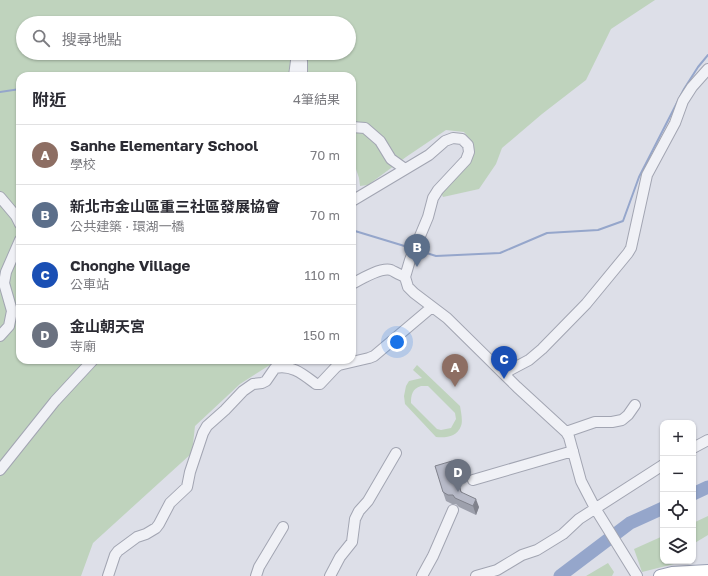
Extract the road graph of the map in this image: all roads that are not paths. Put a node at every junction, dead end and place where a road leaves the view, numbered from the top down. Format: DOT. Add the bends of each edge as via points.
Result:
graph roads {
  1 [pos="297,60"];
  2 [pos="300,60"];
  3 [pos="708,69"];
  4 [pos="295,72"];
  5 [pos="302,72"];
  6 [pos="356,127"];
  7 [pos="406,169"];
  8 [pos="0,197"];
  9 [pos="356,199"];
  10 [pos="16,216"];
  11 [pos="16,249"];
  12 [pos="405,277"];
  13 [pos="356,282"];
  14 [pos="432,306"];
  15 [pos="0,336"];
  16 [pos="356,361"];
  17 [pos="89,364"];
  18 [pos="343,364"];
  19 [pos="505,374"];
  20 [pos="635,405"];
  21 [pos="566,432"];
  22 [pos="708,440"];
  23 [pos="696,446"];
  24 [pos="573,451"];
  25 [pos="396,454"];
  26 [pos="660,467"];
  27 [pos="0,470"];
  28 [pos="473,480"];
  29 [pos="453,510"];
  30 [pos="596,510"];
  31 [pos="283,527"];
  32 [pos="708,571"];
  33 [pos="108,576"];
  34 [pos="256,576"];
  35 [pos="330,576"];
  36 [pos="422,576"];
  37 [pos="476,576"];
  38 [pos="637,576"];
  39 [pos="660,576"];
  1 -- 4 [label="street"];
  2 -- 5 [label="street"];
  3 -- 19 [label="street" via="683,101 675,123 647,175 631,248 586,304 542,349"];
  6 -- 7 [label="street" via="365,128 380,141 392,159"];
  7 -- 9 [label="street"];
  7 -- 12 [label="street" via="429,155 445,141 453,138 462,139 468,145 466,160 433,198"];
  8 -- 10 [label="street"];
  11 -- 15 [label="street" via="4,283 12,311 9,326"];
  12 -- 13 [label="street" via="385,269"];
  12 -- 14 [label="street" via="411,290"];
  14 -- 16 [label="street" via="374,356"];
  14 -- 19 [label="street"];
  17 -- 27 [label="street" via="55,401"];
  18 -- 33 [label="street" via="336,367 320,384 316,384 299,371 281,366 275,368 266,381 243,390 207,426 187,487 170,503 156,528 118,551"];
  19 -- 21 [label="street"];
  20 -- 21 [label="street" via="622,420 595,422"];
  21 -- 24 [label="street"];
  22 -- 23 [label="street"];
  24 -- 28 [label="street"];
  24 -- 30 [label="street" via="581,481"];
  25 -- 35 [label="street" via="368,501 359,511 355,519 352,542"];
  26 -- 30 [label="street"];
  29 -- 36 [label="street"];
  30 -- 37 [label="street" via="579,519 563,534 537,550 522,555 497,570"];
  30 -- 38 [label="street"];
  31 -- 34 [label="street"];
  32 -- 39 [label="main road"];
}
